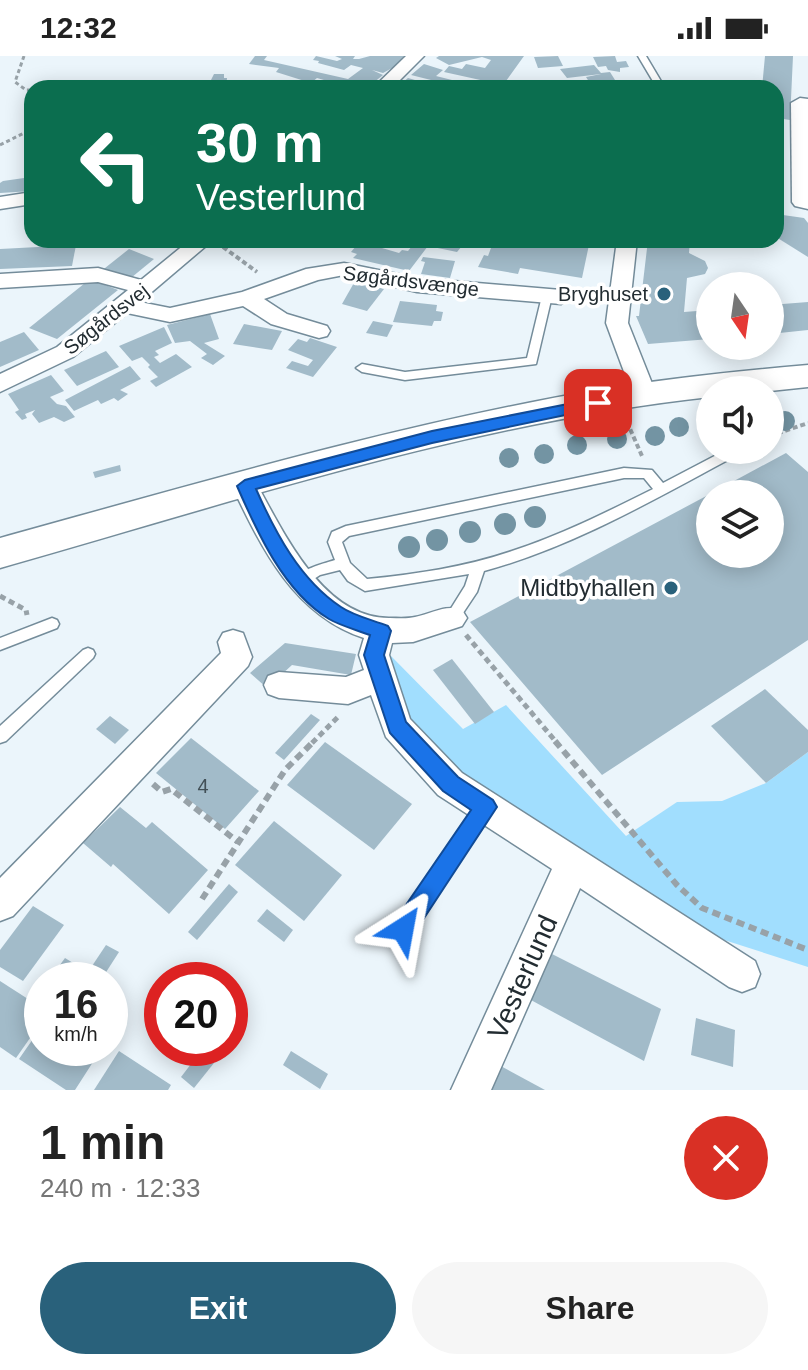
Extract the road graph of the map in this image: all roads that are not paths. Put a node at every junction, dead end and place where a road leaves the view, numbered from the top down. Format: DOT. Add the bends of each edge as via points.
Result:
graph roads {
  1 [pos="416,56"];
  2 [pos="642,56"];
  3 [pos="390,80"];
  4 [pos="656,80"];
  5 [pos="808,104"];
  6 [pos="24,199"];
  7 [pos="0,203"];
  8 [pos="808,203"];
  9 [pos="194,248"];
  10 [pos="626,248"];
  11 [pos="0,281"];
  12 [pos="146,288"];
  13 [pos="554,296"];
  14 [pos="247,298"];
  15 [pos="125,306"];
  16 [pos="319,331"];
  17 [pos="362,368"];
  18 [pos="808,376"];
  19 [pos="0,384"];
  20 [pos="638,412"];
  21 [pos="710,464"];
  22 [pos="245,486"];
  23 [pos="661,489"];
  24 [pos="0,553"];
  25 [pos="342,564"];
  26 [pos="478,567"];
  27 [pos="300,582"];
  28 [pos="452,618"];
  29 [pos="52,624"];
  30 [pos="381,631"];
  31 [pos="233,642"];
  32 [pos="0,644"];
  33 [pos="88,654"];
  34 [pos="379,677"];
  35 [pos="279,685"];
  36 [pos="3,730"];
  37 [pos="486,807"];
  38 [pos="573,863"];
  39 [pos="0,903"];
  40 [pos="403,929"];
  41 [pos="742,974"];
  42 [pos="471,1090"];
  1 -- 3 [label="street"];
  2 -- 4 [label="lane"];
  5 -- 8 [label="street" via="800,103 802,202"];
  6 -- 7 [label="street"];
  9 -- 12 [label="street, Søgårdsvej"];
  10 -- 20 [label="street" via="617,323"];
  11 -- 12 [label="street" via="98,275"];
  12 -- 15 [label="street, Søgårdsvej"];
  13 -- 14 [label="street, Søgårdsvænge" via="417,285 344,269"];
  13 -- 17 [label="lane" via="532,361 405,376"];
  14 -- 15 [label="street, Søgårdsvænge" via="170,315"];
  14 -- 16 [label="street" via="279,319"];
  15 -- 19 [label="street, Søgårdsvej" via="65,352"];
  18 -- 20 [label="street" via="758,380"];
  20 -- 22 [label="street" via="473,428"];
  21 -- 23 [label="lane"];
  22 -- 24 [label="street"];
  22 -- 27 [label="street"];
  23 -- 25 [label="lane" via="647,473 624,473 346,531 335,542"];
  23 -- 26 [label="lane" via="560,538"];
  25 -- 26 [label="lane" via="365,585"];
  25 -- 27 [label="lane"];
  26 -- 28 [label="lane" via="472,588"];
  27 -- 30 [label="street" via="335,613"];
  28 -- 30 [label="street" via="417,632"];
  29 -- 32 [label="lane"];
  30 -- 34 [label="street" via="374,655"];
  31 -- 39 [label="street" via="237,657"];
  33 -- 36 [label="lane"];
  34 -- 35 [label="street" via="348,691"];
  34 -- 37 [label="street" via="397,727 450,784"];
  37 -- 38 [label="street"];
  37 -- 40 [label="lane"];
  38 -- 41 [label="street"];
  38 -- 42 [label="street, Vesterlund"];
}
